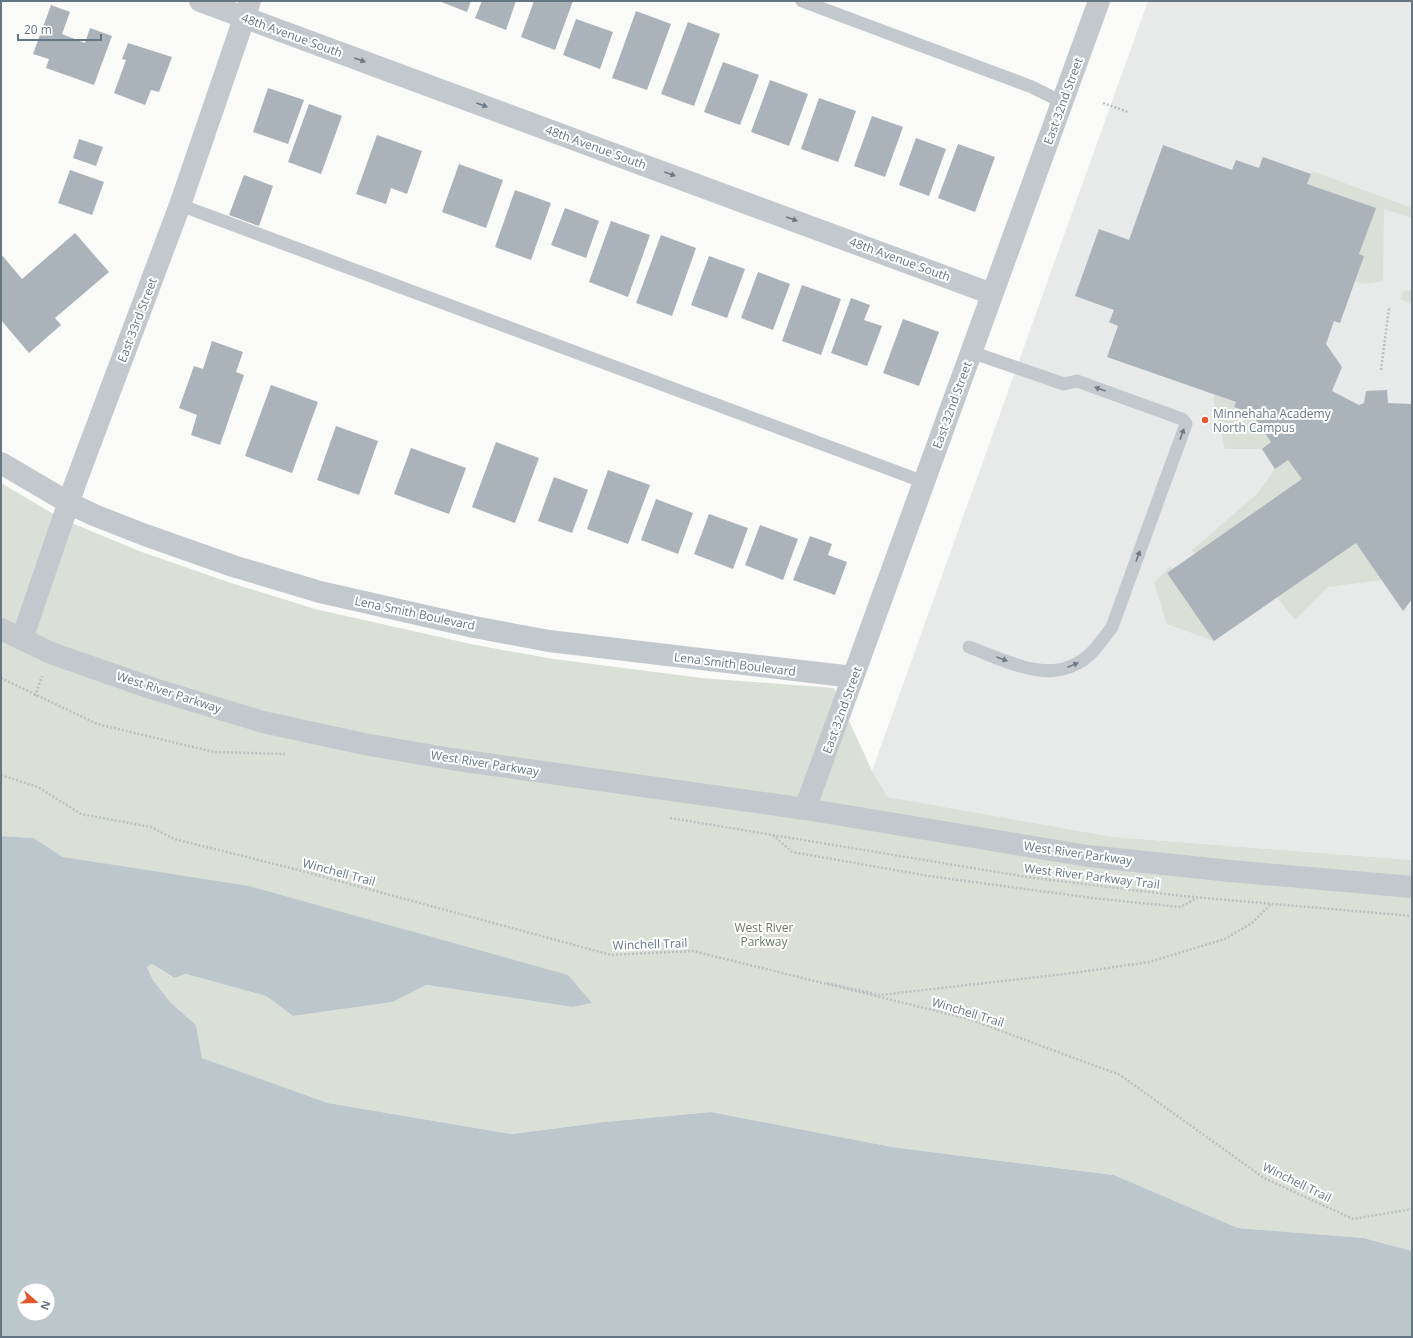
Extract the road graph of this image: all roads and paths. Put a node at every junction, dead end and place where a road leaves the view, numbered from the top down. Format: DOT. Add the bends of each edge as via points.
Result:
graph roads {
  1 [pos="200,1"];
  2 [pos="802,1"];
  3 [pos="1099,1"];
  4 [pos="248,9"];
  5 [pos="1062,102"];
  6 [pos="1103,103"];
  7 [pos="1128,112"];
  8 [pos="180,205"];
  9 [pos="992,294"];
  10 [pos="1389,308"];
  11 [pos="971,352"];
  12 [pos="1381,370"];
  13 [pos="1,463"];
  14 [pos="924,482"];
  15 [pos="70,503"];
  16 [pos="1,629"];
  17 [pos="22,638"];
  18 [pos="969,647"];
  19 [pos="44,670"];
  20 [pos="853,677"];
  21 [pos="1,678"];
  22 [pos="35,696"];
  23 [pos="286,754"];
  24 [pos="1,775"];
  25 [pos="805,809"];
  26 [pos="1412,887"];
  27 [pos="1197,898"];
  28 [pos="1272,904"];
  29 [pos="1412,916"];
  30 [pos="693,951"];
  31 [pos="1412,1209"];
  1 -- 4 [label="street, 48th Avenue South"];
  2 -- 5 [label="lane" via="1032,87"];
  3 -- 5 [label="street, East 32nd Street"];
  4 -- 8 [label="street, East 33rd Street"];
  4 -- 9 [label="street, 48th Avenue South, one-way"];
  5 -- 9 [label="street, East 32nd Street"];
  6 -- 7 [label="path"];
  8 -- 14 [label="lane"];
  8 -- 15 [label="street, East 33rd Street"];
  9 -- 11 [label="street, East 32nd Street"];
  10 -- 12 [label="path"];
  11 -- 14 [label="street, East 32nd Street"];
  18 -- 11 [label="lane, one-way" via="1035,671 1057,670 1078,663 1097,647 1112,627 1186,424 1182,419 1077,381 1064,384"];
  13 -- 15 [label="street, Lena Smith Boulevard"];
  14 -- 20 [label="street, East 32nd Street"];
  15 -- 17 [label="street, East 33rd Street"];
  15 -- 20 [label="street, Lena Smith Boulevard" via="145,535 262,575 320,592 474,627 550,641"];
  16 -- 17 [label="street, West River Parkway"];
  17 -- 25 [label="street, West River Parkway" via="51,653 154,689 263,722 364,744 451,759"];
  19 -- 22 [label="path"];
  20 -- 25 [label="street, East 32nd Street"];
  21 -- 22 [label="path"];
  22 -- 23 [label="path" via="97,724 207,751"];
  24 -- 30 [label="path, Winchell Trail" via="38,786 81,814 151,827 174,839 611,955"];
  25 -- 26 [label="street, West River Parkway" via="1088,856"];
  27 -- 27 [label="path, West River Parkway Trail" via="1180,907 929,876 792,852 773,834 1027,877"];
  27 -- 28 [label="path, West River Parkway Trail"];
  28 -- 29 [label="path, West River Parkway Trail"];
  28 -- 30 [label="path" via="1252,923 1225,939 1148,962 880,995"];
  30 -- 31 [label="path, Winchell Trail" via="969,1019 1120,1075 1264,1178 1353,1219"];
}
